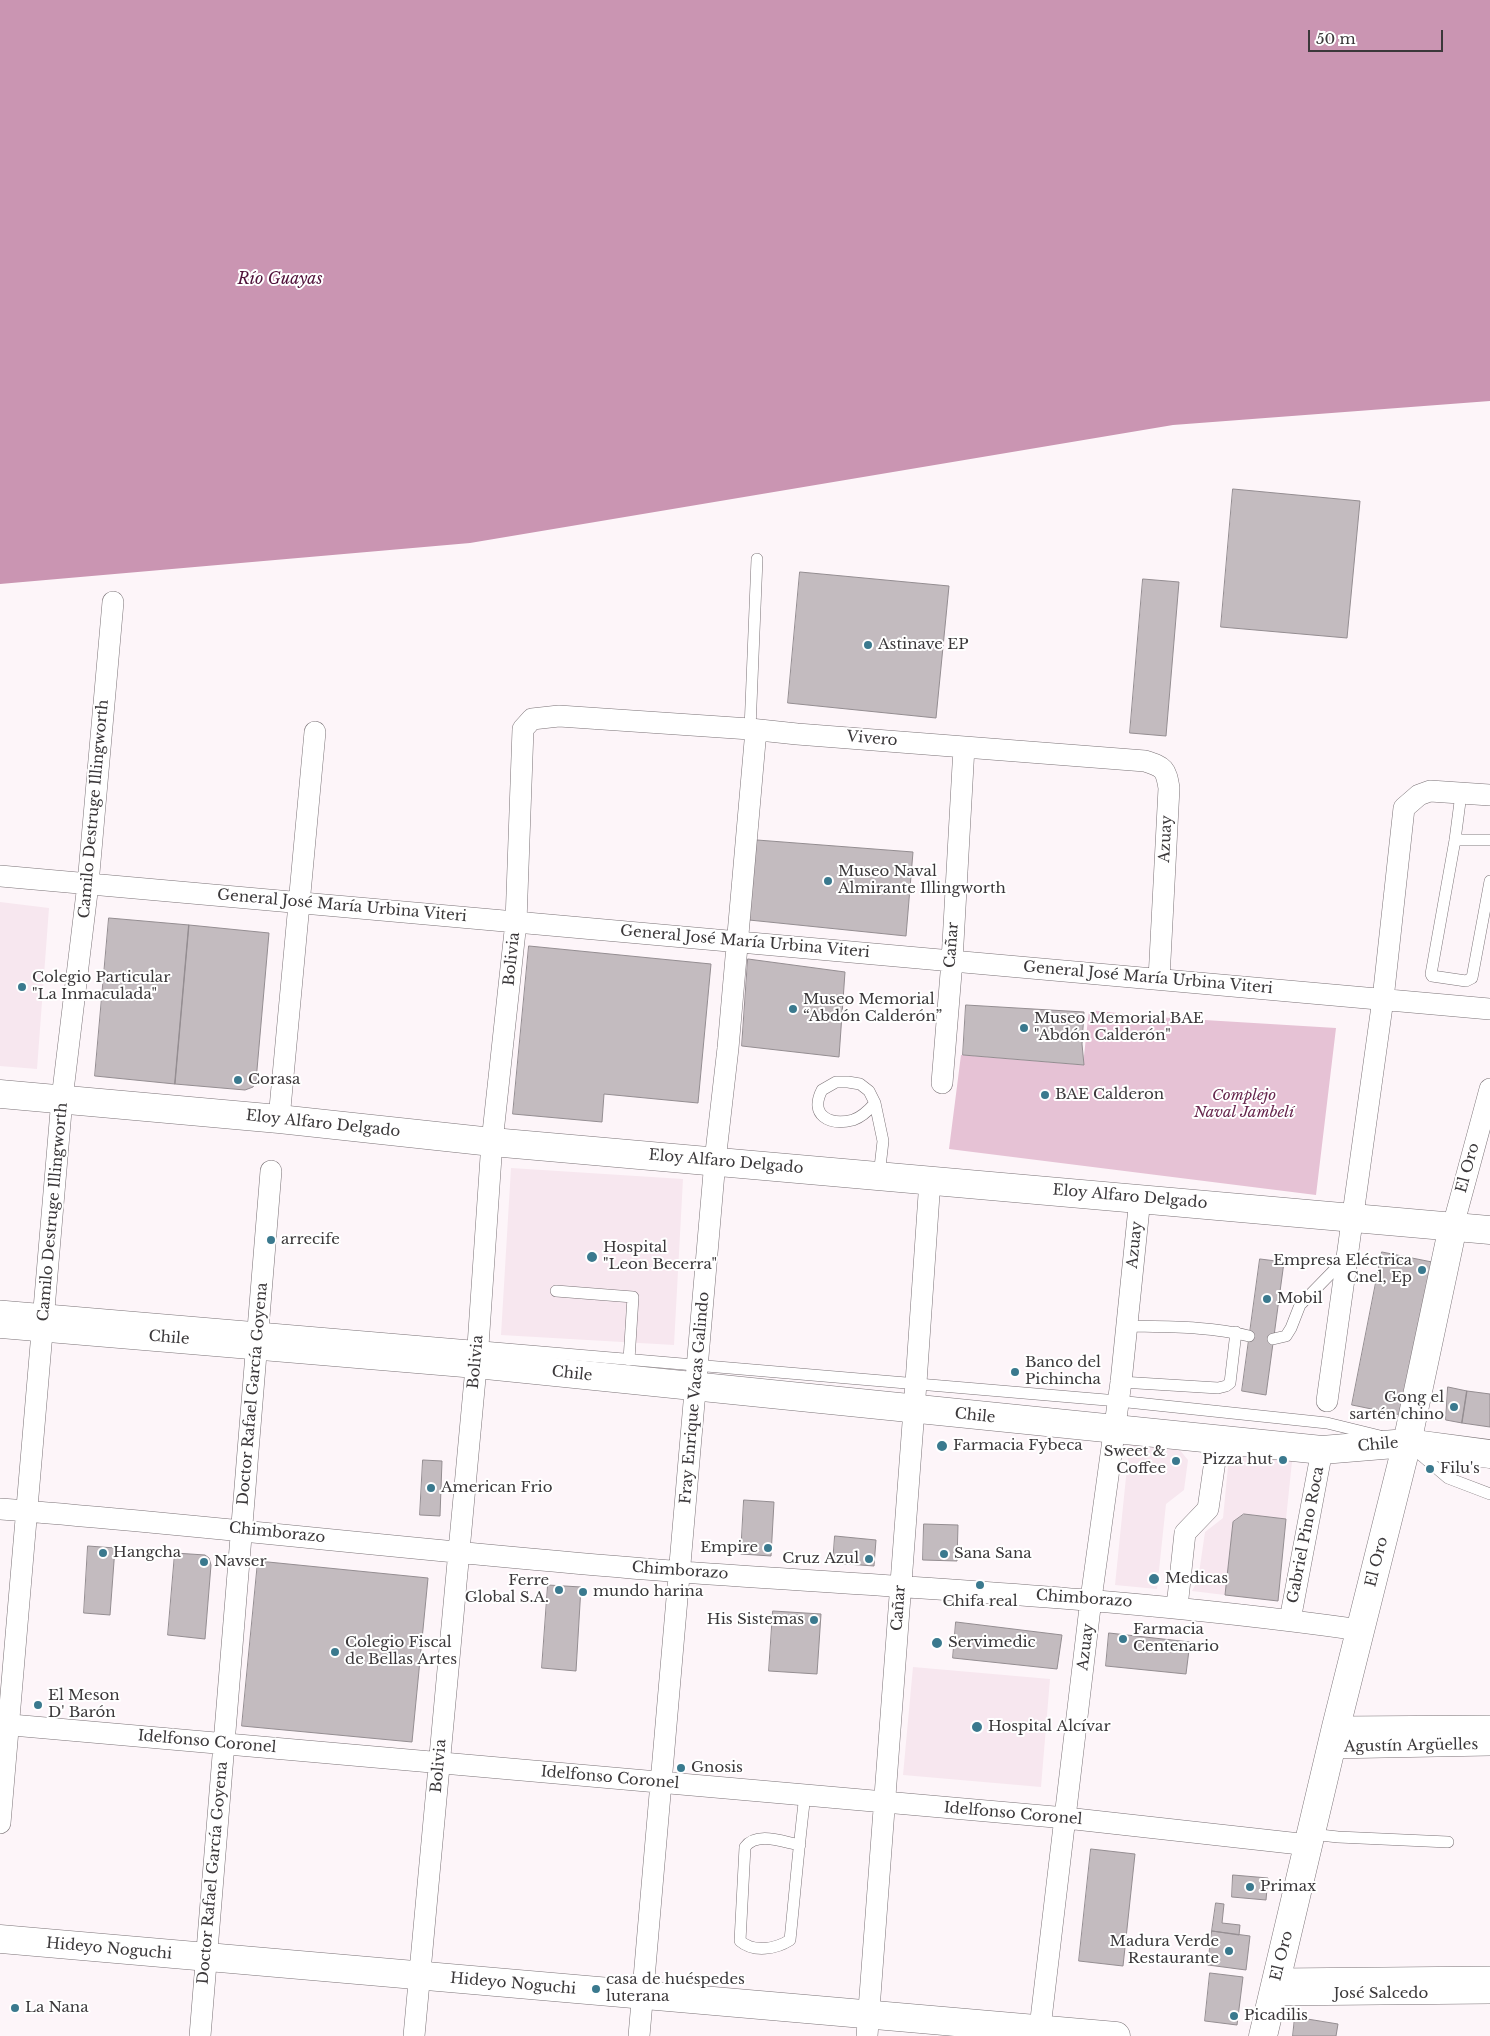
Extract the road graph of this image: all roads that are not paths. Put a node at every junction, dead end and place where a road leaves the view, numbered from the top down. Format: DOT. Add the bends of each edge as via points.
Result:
graph roads {
  1 [pos="757,559"];
  2 [pos="113,602"];
  3 [pos="559,716"];
  4 [pos="753,729"];
  5 [pos="315,732"];
  6 [pos="964,747"];
  7 [pos="1169,788"];
  8 [pos="1461,794"];
  9 [pos="1490,795"];
  10 [pos="1455,840"];
  11 [pos="1490,840"];
  12 [pos="0,876"];
  13 [pos="1490,881"];
  14 [pos="88,884"];
  15 [pos="299,903"];
  16 [pos="516,922"];
  17 [pos="737,942"];
  18 [pos="952,961"];
  19 [pos="1158,979"];
  20 [pos="1383,999"];
  21 [pos="1490,1009"];
  22 [pos="942,1083"];
  23 [pos="1490,1089"];
  24 [pos="0,1094"];
  25 [pos="62,1103"];
  26 [pos="875,1103"];
  27 [pos="0,1104"];
  28 [pos="279,1119"];
  29 [pos="492,1146"];
  30 [pos="271,1171"];
  31 [pos="686,1171"];
  32 [pos="715,1171"];
  33 [pos="880,1182"];
  34 [pos="929,1186"];
  35 [pos="1139,1204"];
  36 [pos="1352,1222"];
  37 [pos="1490,1230"];
  38 [pos="1451,1231"];
  39 [pos="1490,1240"];
  40 [pos="1348,1256"];
  41 [pos="556,1291"];
  42 [pos="0,1306"];
  43 [pos="44,1318"];
  44 [pos="0,1324"];
  45 [pos="1126,1326"];
  46 [pos="1236,1332"];
  47 [pos="1249,1336"];
  48 [pos="257,1337"];
  49 [pos="1273,1339"];
  50 [pos="477,1355"];
  51 [pos="629,1360"];
  52 [pos="698,1376"];
  53 [pos="1120,1391"];
  54 [pos="915,1397"];
  55 [pos="1327,1401"];
  56 [pos="1114,1430"];
  57 [pos="1218,1440"];
  58 [pos="1407,1443"];
  59 [pos="1322,1450"];
  60 [pos="1490,1454"];
  61 [pos="1490,1494"];
  62 [pos="0,1509"];
  63 [pos="27,1512"];
  64 [pos="242,1530"];
  65 [pos="459,1552"];
  66 [pos="680,1571"];
  67 [pos="901,1587"];
  68 [pos="1091,1599"];
  69 [pos="1177,1607"];
  70 [pos="1290,1620"];
  71 [pos="1360,1630"];
  72 [pos="4,1724"];
  73 [pos="1490,1726"];
  74 [pos="1334,1737"];
  75 [pos="224,1743"];
  76 [pos="1490,1745"];
  77 [pos="439,1762"];
  78 [pos="662,1782"];
  79 [pos="805,1795"];
  80 [pos="884,1802"];
  81 [pos="1066,1818"];
  82 [pos="0,1823"];
  83 [pos="1310,1839"];
  84 [pos="1448,1842"];
  85 [pos="800,1845"];
  86 [pos="0,1939"];
  87 [pos="206,1957"];
  88 [pos="419,1976"];
  89 [pos="1490,1977"];
  90 [pos="1448,1986"];
  91 [pos="1274,1987"];
  92 [pos="1490,1993"];
  93 [pos="643,1995"];
  94 [pos="868,2025"];
  95 [pos="1040,2033"];
  96 [pos="200,2036"];
  97 [pos="414,2036"];
  98 [pos="639,2036"];
  99 [pos="1116,2036"];
  100 [pos="1263,2036"];
  1 -- 4 [label="lane"];
  2 -- 14 [label="street, Camilo Destruge Illingworth"];
  3 -- 4 [label="street, Vivero"];
  3 -- 16 [label="street, Bolivia" via="532,719 523,729"];
  4 -- 6 [label="street, Vivero"];
  4 -- 17 [label="street, Fray Enrique Vacas Galindo"];
  5 -- 15 [label="street"];
  6 -- 7 [label="street, Vivero" via="1145,761 1160,766 1167,773"];
  6 -- 18 [label="street, Cañar"];
  7 -- 19 [label="street, Azuay"];
  8 -- 9 [label="street"];
  8 -- 10 [label="lane"];
  8 -- 20 [label="street" via="1430,791 1419,795 1404,808"];
  10 -- 11 [label="lane"];
  10 -- 13 [label="lane" via="1432,976 1466,982 1472,978"];
  12 -- 14 [label="street, General José María Urbina Viteri"];
  14 -- 15 [label="street, General José María Urbina Viteri"];
  14 -- 25 [label="street, Camilo Destruge Illingworth"];
  15 -- 16 [label="street, General José María Urbina Viteri"];
  15 -- 28 [label="street"];
  16 -- 17 [label="street, General José María Urbina Viteri"];
  16 -- 29 [label="street, Bolivia"];
  17 -- 18 [label="street, General José María Urbina Viteri"];
  17 -- 32 [label="street, Fray Enrique Vacas Galindo"];
  18 -- 19 [label="street, General José María Urbina Viteri"];
  18 -- 22 [label="street, Cañar"];
  19 -- 20 [label="street, General José María Urbina Viteri"];
  20 -- 21 [label="street, General José María Urbina Viteri"];
  20 -- 36 [label="street"];
  23 -- 38 [label="street, El Oro"];
  24 -- 25 [label="main road, Eloy Alfaro Delgado"];
  25 -- 27 [label="lane, Eloy Alfaro Delgado"];
  25 -- 28 [label="main road, Eloy Alfaro Delgado"];
  25 -- 29 [label="lane, Eloy Alfaro Delgado"];
  25 -- 43 [label="street, Camilo Destruge Illingworth"];
  26 -- 26 [label="lane" via="860,1084 848,1082 828,1085 817,1102 823,1117 832,1120 852,1120"];
  26 -- 33 [label="lane" via="883,1141"];
  28 -- 29 [label="main road, Eloy Alfaro Delgado"];
  29 -- 31 [label="lane, Eloy Alfaro Delgado"];
  29 -- 32 [label="main road, Eloy Alfaro Delgado"];
  29 -- 50 [label="street, Bolivia"];
  30 -- 48 [label="street, Doctor Rafael García Goyena"];
  32 -- 33 [label="main road, Eloy Alfaro Delgado"];
  32 -- 52 [label="street, Fray Enrique Vacas Galindo"];
  33 -- 34 [label="main road, Eloy Alfaro Delgado"];
  34 -- 35 [label="main road, Eloy Alfaro Delgado"];
  34 -- 54 [label="street, Cañar"];
  35 -- 36 [label="main road, Eloy Alfaro Delgado"];
  35 -- 45 [label="street, Azuay"];
  36 -- 38 [label="main road, Eloy Alfaro Delgado"];
  36 -- 40 [label="street"];
  37 -- 38 [label="main road, Eloy Alfaro Delgado"];
  38 -- 39 [label="lane"];
  38 -- 58 [label="main road, El Oro"];
  40 -- 49 [label="lane" via="1300,1305 1286,1336"];
  40 -- 55 [label="street"];
  41 -- 51 [label="lane" via="633,1297"];
  42 -- 43 [label="lane, Chile"];
  43 -- 44 [label="main road, Chile"];
  43 -- 48 [label="main road, Chile"];
  43 -- 63 [label="street, Camilo Destruge Illingworth"];
  45 -- 46 [label="lane"];
  45 -- 53 [label="street, Azuay"];
  46 -- 47 [label="lane"];
  46 -- 53 [label="lane" via="1230,1383 1226,1386"];
  48 -- 50 [label="main road, Chile"];
  48 -- 64 [label="street, Doctor Rafael García Goyena"];
  50 -- 51 [label="lane, Chile"];
  50 -- 52 [label="main road, Chile"];
  50 -- 65 [label="street, Bolivia"];
  51 -- 52 [label="lane, Chile"];
  52 -- 54 [label="main road, Chile"];
  52 -- 66 [label="street, Fray Enrique Vacas Galindo"];
  53 -- 54 [label="lane, Chile"];
  53 -- 56 [label="street, Azuay"];
  53 -- 58 [label="lane, Chile" via="1327,1423"];
  54 -- 56 [label="main road, Chile"];
  54 -- 67 [label="street, Cañar"];
  56 -- 57 [label="main road, Chile"];
  56 -- 68 [label="street, Azuay"];
  57 -- 59 [label="main road, Chile"];
  57 -- 69 [label="street" via="1208,1509 1185,1533"];
  58 -- 59 [label="main road, Chile"];
  58 -- 60 [label="main road"];
  58 -- 61 [label="lane" via="1448,1478"];
  58 -- 71 [label="main road, El Oro"];
  59 -- 70 [label="street, Gabriel Pino Roca"];
  62 -- 63 [label="street, Chimborazo"];
  63 -- 64 [label="street, Chimborazo"];
  63 -- 72 [label="street, Camilo Destruge Illingworth"];
  64 -- 65 [label="street, Chimborazo"];
  64 -- 75 [label="street, Doctor Rafael García Goyena"];
  65 -- 66 [label="street, Chimborazo"];
  65 -- 77 [label="street, Bolivia"];
  66 -- 67 [label="street, Chimborazo"];
  66 -- 78 [label="street, Fray Enrique Vacas Galindo"];
  67 -- 68 [label="street, Chimborazo"];
  67 -- 80 [label="street, Cañar"];
  68 -- 69 [label="street, Chimborazo"];
  68 -- 81 [label="street, Azuay"];
  69 -- 70 [label="street, Chimborazo"];
  70 -- 71 [label="street, Chimborazo"];
  71 -- 74 [label="main road, El Oro"];
  72 -- 75 [label="street, Idelfonso Coronel"];
  72 -- 82 [label="street, Camilo Destruge Illingworth"];
  73 -- 74 [label="street, Agustín Argüelles"];
  74 -- 76 [label="street, Agustín Argüelles"];
  74 -- 83 [label="main road, El Oro"];
  75 -- 77 [label="street, Idelfonso Coronel"];
  75 -- 87 [label="street, Doctor Rafael García Goyena"];
  77 -- 78 [label="street, Idelfonso Coronel"];
  77 -- 88 [label="street, Bolivia"];
  78 -- 79 [label="street, Idelfonso Coronel"];
  78 -- 93 [label="street, Fray Enrique Vacas Galindo"];
  79 -- 80 [label="street, Idelfonso Coronel"];
  79 -- 85 [label="lane"];
  80 -- 81 [label="street, Idelfonso Coronel"];
  80 -- 94 [label="street, Cañar"];
  81 -- 83 [label="street, Idelfonso Coronel"];
  81 -- 95 [label="street, Azuay"];
  83 -- 84 [label="lane" via="1338,1837"];
  83 -- 91 [label="main road, El Oro"];
  85 -- 85 [label="lane" via="790,1940 774,1948 745,1946 740,1941 745,1847 750,1841 761,1838"];
  86 -- 87 [label="main road, Hideyo Noguchi"];
  87 -- 88 [label="main road, Hideyo Noguchi"];
  87 -- 96 [label="street, Doctor Rafael García Goyena"];
  88 -- 93 [label="main road, Hideyo Noguchi"];
  88 -- 97 [label="street, Bolivia"];
  89 -- 90 [label="street, José Salcedo"];
  90 -- 91 [label="street, José Salcedo"];
  90 -- 92 [label="street, José Salcedo"];
  91 -- 100 [label="main road, El Oro"];
  93 -- 94 [label="main road, Hideyo Noguchi"];
  93 -- 98 [label="street, Fray Enrique Vacas Galindo"];
  94 -- 95 [label="main road, Hideyo Noguchi"];
  95 -- 99 [label="main road, Hideyo Noguchi"];
}
